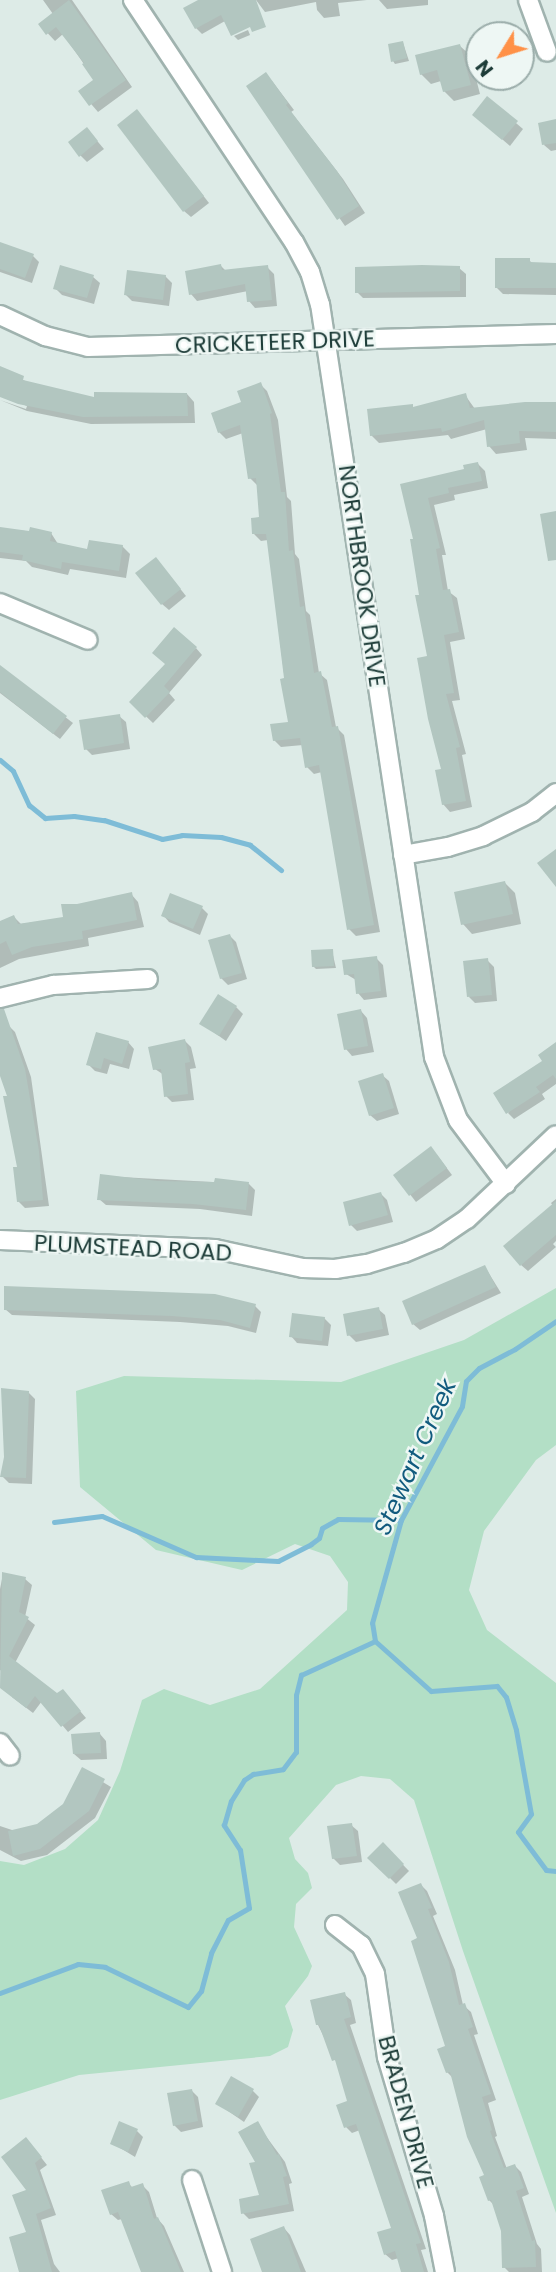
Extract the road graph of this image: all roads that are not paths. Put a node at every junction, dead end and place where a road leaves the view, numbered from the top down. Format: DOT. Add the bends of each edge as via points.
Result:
graph roads {
  1 [pos="133,0"];
  2 [pos="528,0"];
  3 [pos="548,52"];
  4 [pos="0,315"];
  5 [pos="556,334"];
  6 [pos="327,341"];
  7 [pos="0,603"];
  8 [pos="88,640"];
  9 [pos="556,793"];
  10 [pos="402,855"];
  11 [pos="148,979"];
  12 [pos="0,998"];
  13 [pos="556,1135"];
  14 [pos="506,1184"];
  15 [pos="0,1240"];
  16 [pos="335,1925"];
  17 [pos="192,2180"];
  18 [pos="222,2272"];
  19 [pos="445,2272"];
  1 -- 6 [label="street, NORTHBROOK DRIVE" via="295,243 317,293"];
  2 -- 3 [label="street"];
  4 -- 6 [label="street, CRICKETEER DRIVE" via="45,336 88,347"];
  5 -- 6 [label="street, CRICKETEER DRIVE"];
  6 -- 10 [label="street, NORTHBROOK DRIVE"];
  7 -- 8 [label="street"];
  9 -- 10 [label="street" via="483,836"];
  10 -- 14 [label="street, NORTHBROOK DRIVE" via="442,1086 458,1120"];
  11 -- 12 [label="street" via="53,985"];
  13 -- 14 [label="street, PLUMSTEAD ROAD"];
  14 -- 15 [label="street, PLUMSTEAD ROAD" via="481,1209 437,1238 404,1253 335,1269 303,1268 215,1249"];
  16 -- 19 [label="street, BRADEN DRIVE" via="361,1945 375,1974 387,2057 434,2216"];
  17 -- 18 [label="street"];
}
